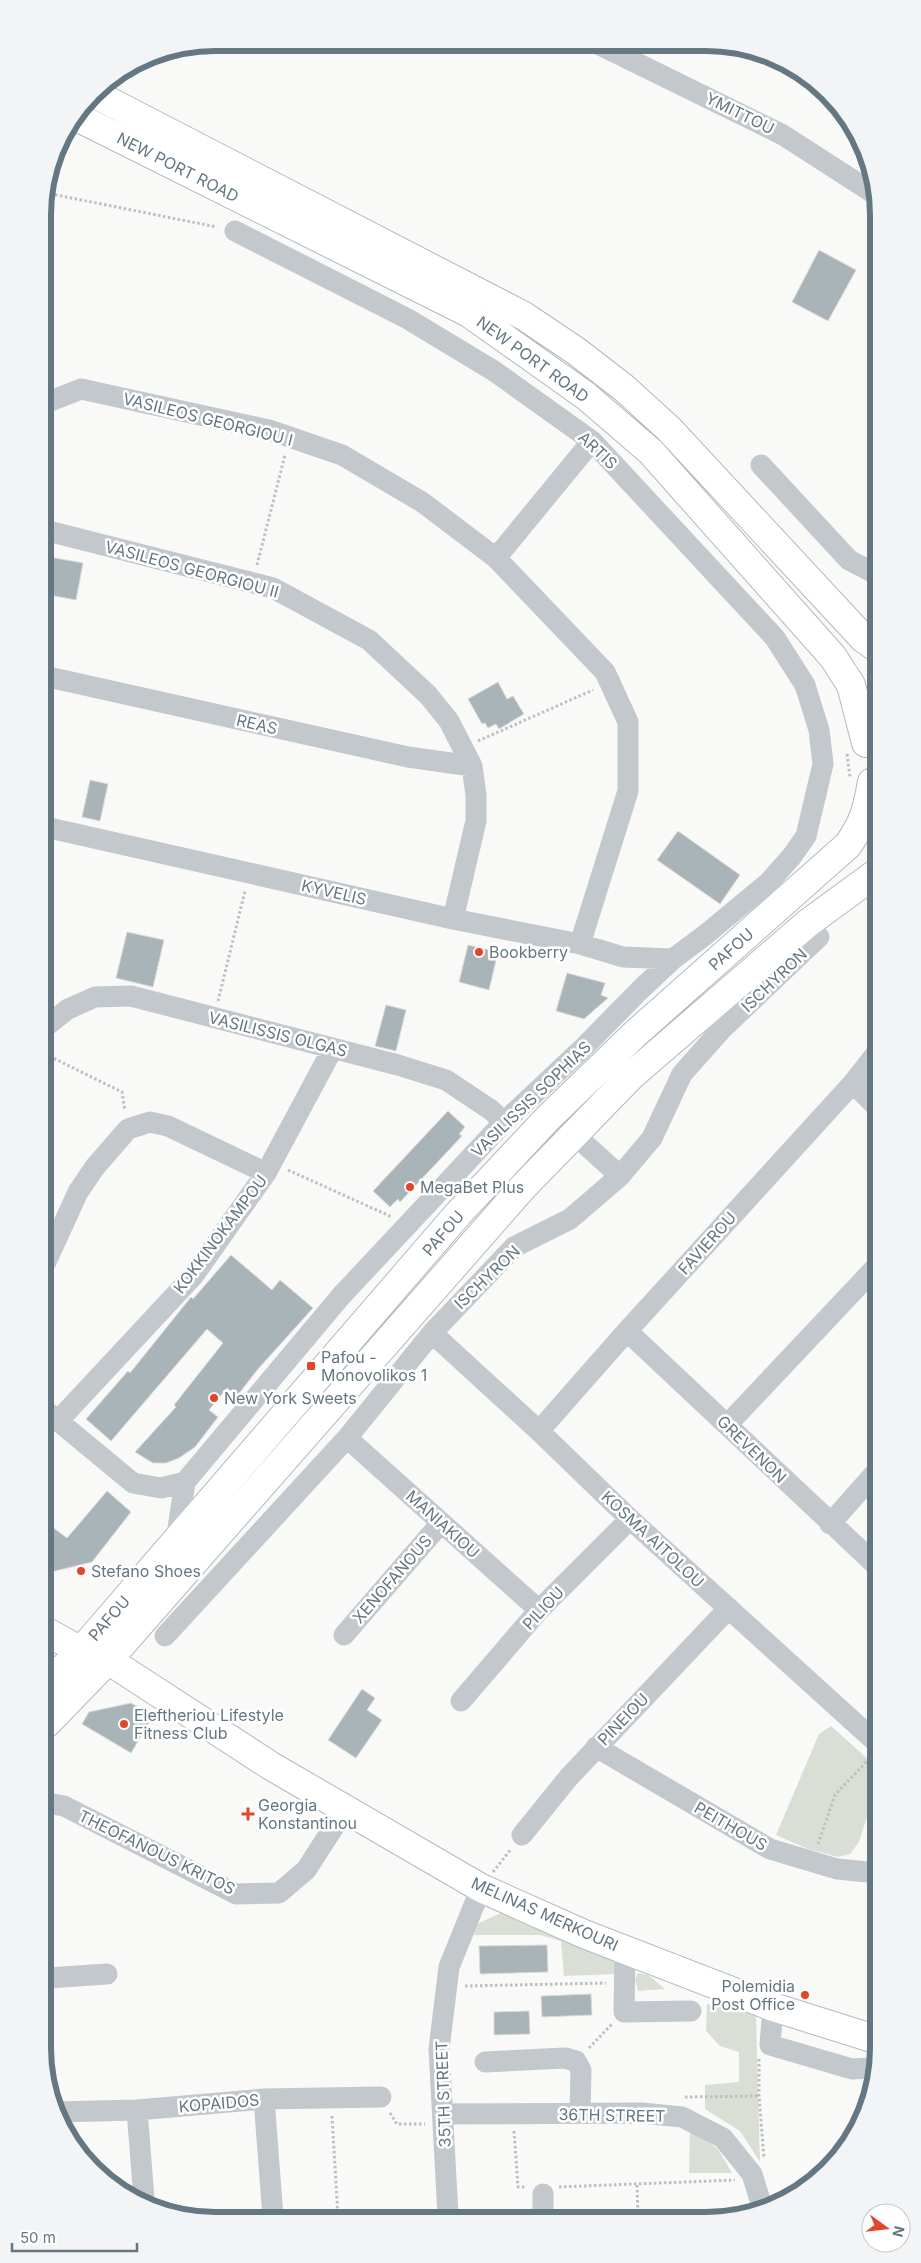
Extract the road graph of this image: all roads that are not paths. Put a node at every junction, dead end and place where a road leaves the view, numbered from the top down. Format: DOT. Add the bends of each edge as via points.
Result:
graph roads {
  1 [pos="613,51"];
  2 [pos="101,97"];
  3 [pos="82,120"];
  4 [pos="867,189"];
  5 [pos="235,231"];
  6 [pos="52,400"];
  7 [pos="592,441"];
  8 [pos="761,465"];
  9 [pos="52,532"];
  10 [pos="496,558"];
  11 [pos="870,571"];
  12 [pos="870,643"];
  13 [pos="52,678"];
  14 [pos="870,729"];
  15 [pos="866,743"];
  16 [pos="472,766"];
  17 [pos="870,772"];
  18 [pos="818,794"];
  19 [pos="870,798"];
  20 [pos="52,828"];
  21 [pos="870,878"];
  22 [pos="453,919"];
  23 [pos="705,936"];
  24 [pos="819,937"];
  25 [pos="742,939"];
  26 [pos="580,944"];
  27 [pos="623,957"];
  28 [pos="673,959"];
  29 [pos="640,990"];
  30 [pos="52,1022"];
  31 [pos="333,1048"];
  32 [pos="870,1061"];
  33 [pos="853,1083"];
  34 [pos="870,1100"];
  35 [pos="504,1122"];
  36 [pos="575,1135"];
  37 [pos="269,1168"];
  38 [pos="620,1176"];
  39 [pos="51,1250"];
  40 [pos="869,1274"];
  41 [pos="627,1331"];
  42 [pos="432,1333"];
  43 [pos="52,1416"];
  44 [pos="727,1425"];
  45 [pos="539,1431"];
  46 [pos="347,1438"];
  47 [pos="869,1480"];
  48 [pos="185,1482"];
  49 [pos="630,1520"];
  50 [pos="441,1523"];
  51 [pos="830,1524"];
  52 [pos="176,1541"];
  53 [pos="869,1559"];
  54 [pos="729,1608"];
  55 [pos="539,1610"];
  56 [pos="51,1634"];
  57 [pos="344,1635"];
  58 [pos="165,1636"];
  59 [pos="81,1651"];
  60 [pos="108,1660"];
  61 [pos="51,1680"];
  62 [pos="461,1700"];
  63 [pos="51,1719"];
  64 [pos="869,1745"];
  65 [pos="596,1747"];
  66 [pos="51,1804"];
  67 [pos="346,1808"];
  68 [pos="522,1835"];
  69 [pos="869,1872"];
  70 [pos="481,1888"];
  71 [pos="625,1949"];
  72 [pos="107,1974"];
  73 [pos="51,1978"];
  74 [pos="773,2007"];
  75 [pos="691,2011"];
  76 [pos="869,2037"];
  77 [pos="485,2062"];
  78 [pos="868,2068"];
  79 [pos="381,2097"];
  80 [pos="264,2099"];
  81 [pos="137,2110"];
  82 [pos="64,2112"];
  83 [pos="580,2113"];
  84 [pos="443,2119"];
  85 [pos="543,2191"];
  86 [pos="144,2195"];
  87 [pos="761,2202"];
  88 [pos="273,2212"];
  89 [pos="448,2212"];
  90 [pos="543,2212"];
  1 -- 4 [label="street, YMITTOU" via="783,135"];
  2 -- 12 [label="main road, NEW PORT ROAD" via="524,316 576,351 669,429"];
  3 -- 15 [label="main road, NEW PORT ROAD" via="469,313 586,396 651,452 833,657 851,685"];
  5 -- 7 [label="street, ARTIS" via="408,318 494,370"];
  6 -- 10 [label="street, VASILEOS GEORGIOU I" via="81,389 268,430 342,455 422,502"];
  7 -- 10 [label="street"];
  7 -- 18 [label="street, ARTIS" via="775,638 805,686 819,730 823,764"];
  8 -- 11 [label="street" via="849,560"];
  9 -- 16 [label="street, VASILEOS GEORGIOU II" via="273,588 369,640 428,695 449,721"];
  10 -- 26 [label="street, VASILEOS GEORGIOU I" via="605,672 628,722 628,791"];
  13 -- 16 [label="street, REAS" via="408,757"];
  14 -- 15 [label="main road"];
  15 -- 17 [label="main road"];
  16 -- 22 [label="street, VASILEOS GEORGIOU II" via="476,821"];
  18 -- 23 [label="street, VASILISSIS SOPHIAS" via="806,836 792,856 769,882"];
  19 -- 25 [label="main road, PAFOU" via="862,825 848,845"];
  20 -- 22 [label="street, KYVELIS"];
  21 -- 36 [label="main road, PAFOU" via="808,923 631,1076"];
  22 -- 26 [label="street, KYVELIS"];
  23 -- 25 [label="street"];
  23 -- 28 [label="street, VASILISSIS SOPHIAS"];
  24 -- 38 [label="street, ISCHYRON" via="721,1030 682,1074 652,1138"];
  25 -- 52 [label="main road, PAFOU" via="636,1033 541,1125 458,1214"];
  26 -- 27 [label="street, KYVELIS"];
  27 -- 28 [label="street, KYVELIS"];
  27 -- 29 [label="street"];
  28 -- 29 [label="street, VASILISSIS SOPHIAS"];
  29 -- 35 [label="street, VASILISSIS SOPHIAS"];
  30 -- 31 [label="street, VASILISSIS OLGAS" via="68,1009 95,997 131,996"];
  31 -- 35 [label="street, VASILISSIS OLGAS" via="446,1080"];
  31 -- 37 [label="street, KOKKINOKAMPOU"];
  32 -- 33 [label="street, FAVIEROU"];
  33 -- 34 [label="street"];
  33 -- 41 [label="street, FAVIEROU"];
  35 -- 48 [label="street, VASILISSIS SOPHIAS" via="342,1296"];
  36 -- 38 [label="street"];
  36 -- 60 [label="main road, PAFOU" via="523,1187"];
  37 -- 39 [label="street" via="168,1126 150,1122 128,1129 78,1192"];
  37 -- 43 [label="street, KOKKINOKAMPOU" via="194,1275"];
  38 -- 42 [label="street, ISCHYRON" via="570,1219 514,1248"];
  40 -- 44 [label="street"];
  41 -- 44 [label="street, GREVENON"];
  41 -- 45 [label="street, FAVIEROU"];
  42 -- 45 [label="street, KOSMA AITOLOU"];
  42 -- 46 [label="street, ISCHYRON"];
  43 -- 48 [label="street" via="133,1483 161,1488"];
  44 -- 51 [label="street, GREVENON"];
  45 -- 49 [label="street, KOSMA AITOLOU"];
  46 -- 50 [label="street, MANIAKIOU"];
  46 -- 58 [label="street, ISCHYRON"];
  47 -- 51 [label="street"];
  48 -- 52 [label="street"];
  49 -- 54 [label="street, KOSMA AITOLOU"];
  49 -- 55 [label="street, PILIOU"];
  50 -- 55 [label="street, MANIAKIOU"];
  50 -- 57 [label="street, XENOFANOUS"];
  51 -- 53 [label="street, GREVENON"];
  52 -- 59 [label="main road, PAFOU"];
  54 -- 64 [label="street, KOSMA AITOLOU"];
  54 -- 65 [label="street, PINEIOU"];
  55 -- 62 [label="street, PILIOU"];
  56 -- 59 [label="main road, MELINAS MERKOURI"];
  59 -- 60 [label="main road, MELINAS MERKOURI"];
  59 -- 61 [label="main road, PAFOU"];
  60 -- 63 [label="main road, PAFOU"];
  60 -- 67 [label="main road, MELINAS MERKOURI" via="270,1766"];
  65 -- 68 [label="street, PINEIOU"];
  65 -- 69 [label="street, PEITHOUS" via="770,1849 837,1868"];
  66 -- 67 [label="street, THEOFANOUS KRITOS" via="64,1806 236,1894 279,1893 306,1870"];
  67 -- 70 [label="main road, MELINAS MERKOURI"];
  70 -- 71 [label="main road, MELINAS MERKOURI"];
  70 -- 84 [label="street, 35TH STREET" via="449,1967 438,2049"];
  71 -- 74 [label="main road, MELINAS MERKOURI"];
  71 -- 75 [label="street" via="624,2012"];
  72 -- 73 [label="street"];
  74 -- 76 [label="main road, MELINAS MERKOURI"];
  74 -- 78 [label="street" via="770,2045 852,2069"];
  77 -- 83 [label="street" via="565,2058 576,2061 581,2070"];
  79 -- 80 [label="street, KOPAIDOS"];
  80 -- 81 [label="street, KOPAIDOS"];
  80 -- 88 [label="street"];
  81 -- 82 [label="street, KOPAIDOS"];
  81 -- 86 [label="street"];
  83 -- 84 [label="street, 36TH STREET" via="512,2113"];
  83 -- 87 [label="street, 36TH STREET" via="682,2117 723,2138 752,2174"];
  84 -- 89 [label="street, 35TH STREET"];
  85 -- 90 [label="street"];
}
